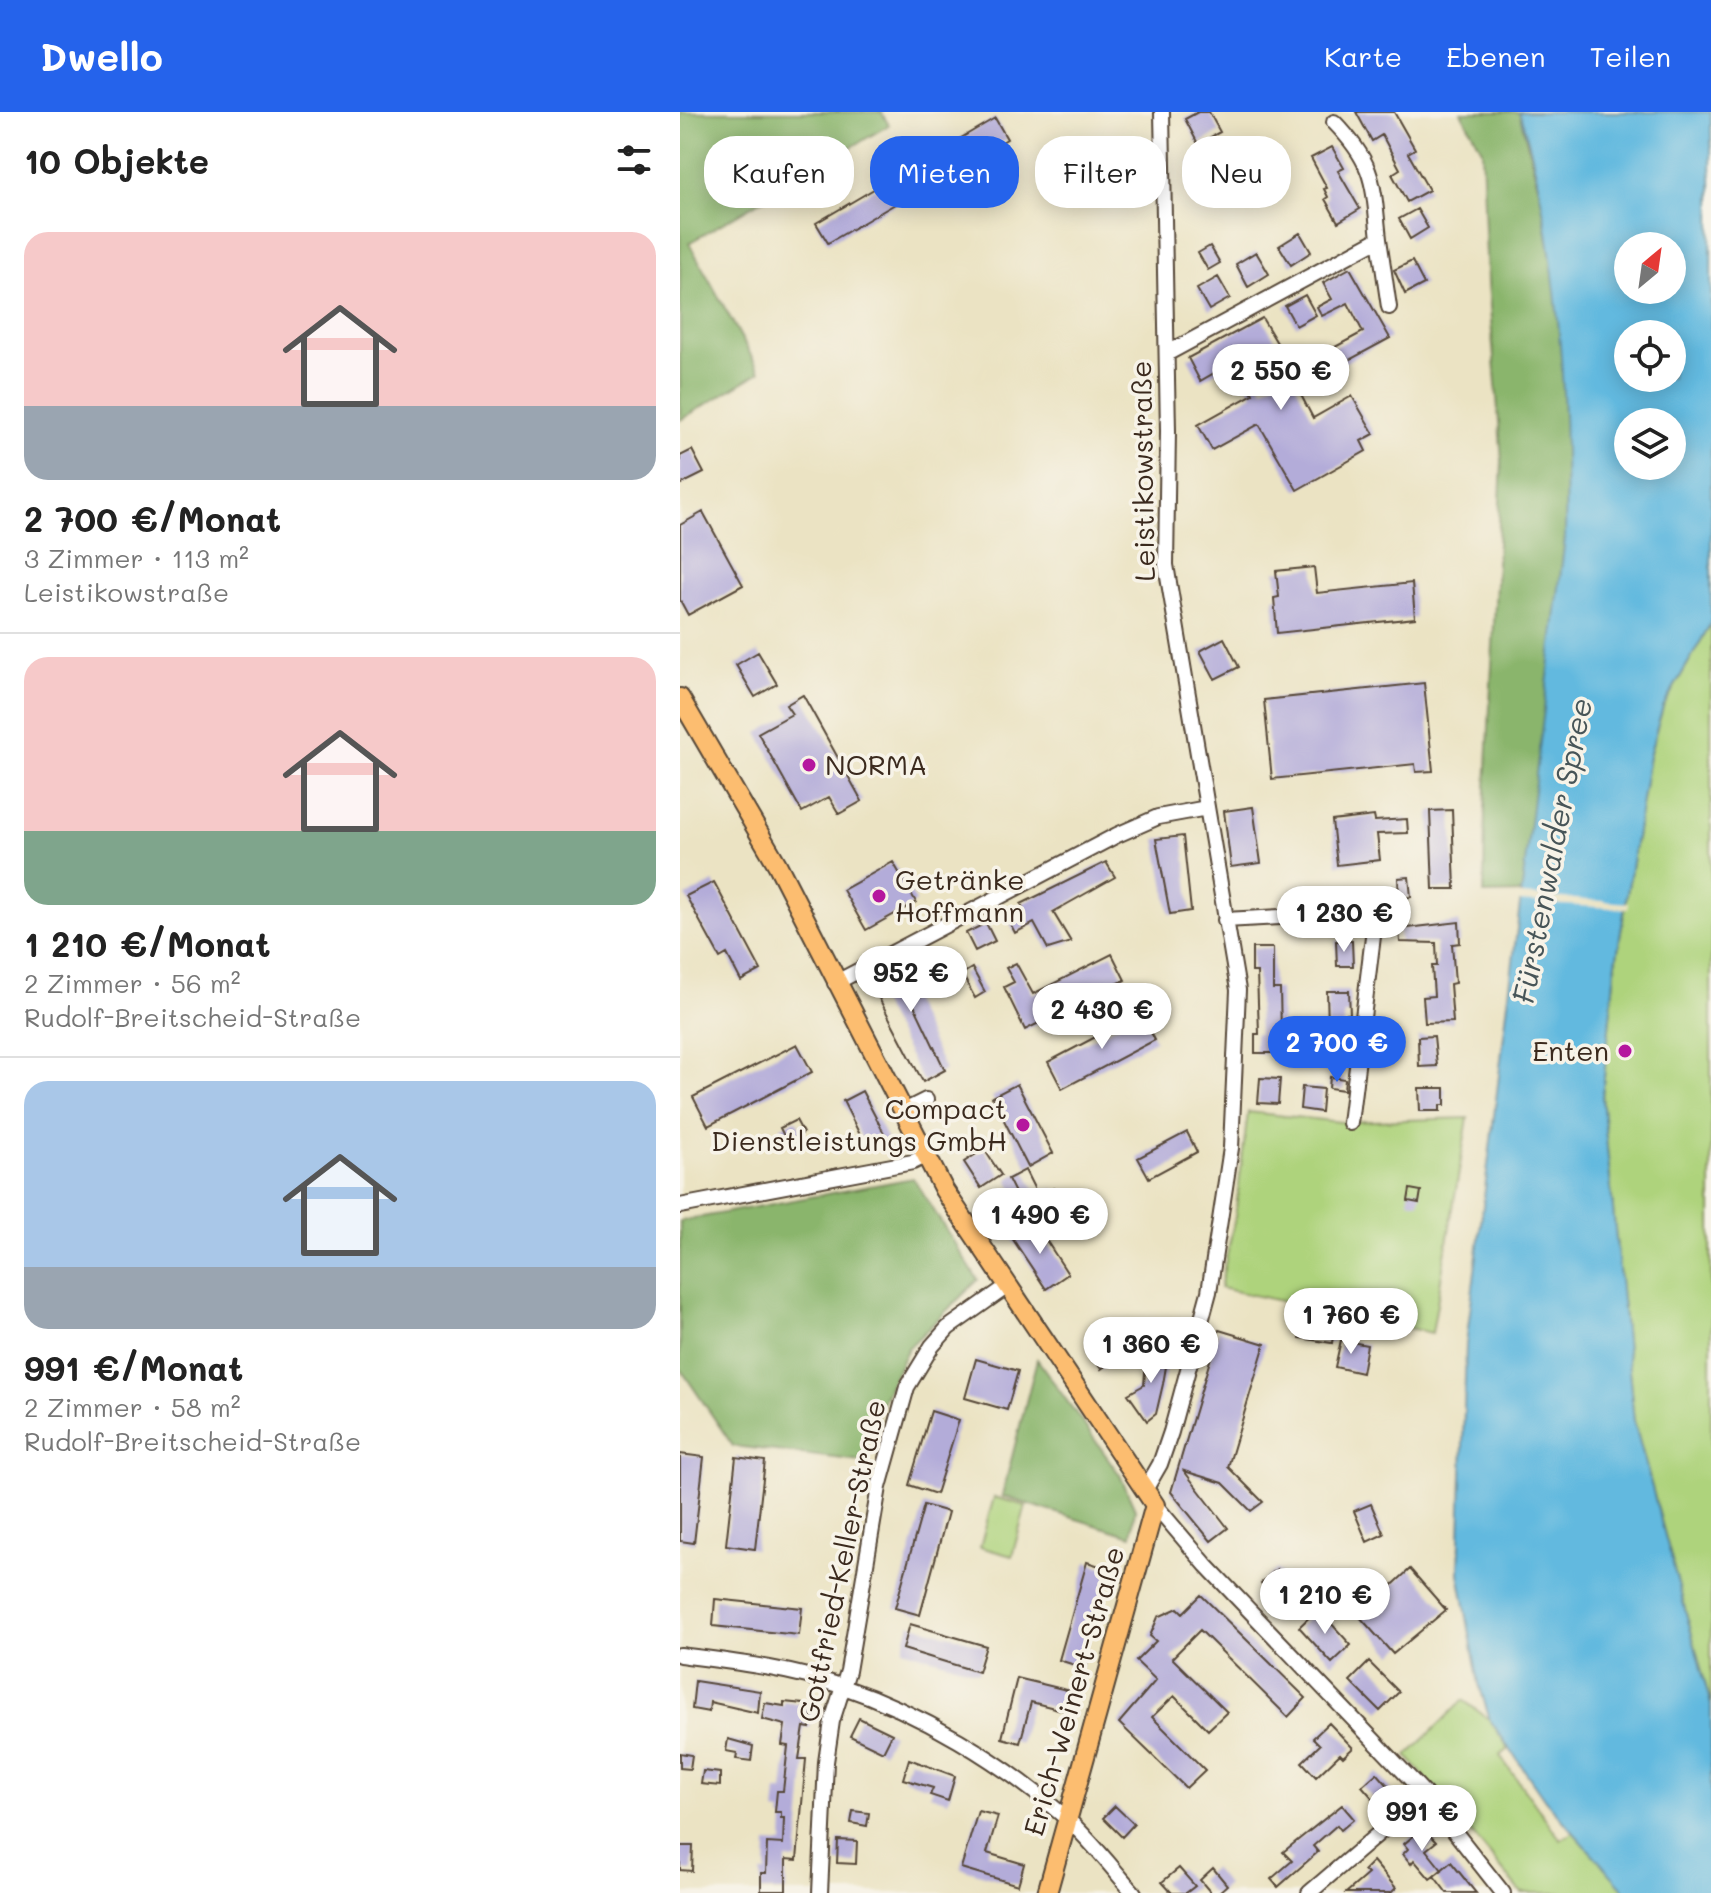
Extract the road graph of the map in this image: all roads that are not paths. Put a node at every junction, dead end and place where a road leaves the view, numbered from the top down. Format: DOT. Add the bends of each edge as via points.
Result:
graph roads {
  1 [pos="1162,112"];
  2 [pos="1334,122"];
  3 [pos="1379,239"];
  4 [pos="1389,307"];
  5 [pos="1168,353"];
  6 [pos="680,698"];
  7 [pos="1207,808"];
  8 [pos="1225,920"];
  9 [pos="835,983"];
  10 [pos="926,1100"];
  11 [pos="902,1112"];
  12 [pos="1350,1123"];
  13 [pos="925,1156"];
  14 [pos="680,1206"];
  15 [pos="1009,1285"];
  16 [pos="1150,1497"];
  17 [pos="680,1655"];
  18 [pos="843,1686"];
  19 [pos="1425,1794"];
  20 [pos="1068,1819"];
  21 [pos="820,1893"];
  22 [pos="1047,1893"];
  23 [pos="1134,1893"];
  24 [pos="1309,1893"];
  25 [pos="1503,1893"];
  1 -- 5 [label="street, Leistikowstraße"];
  2 -- 3 [label="street" via="1359,148 1372,178"];
  3 -- 4 [label="street"];
  3 -- 5 [label="street"];
  5 -- 7 [label="street, Leistikowstraße" via="1166,565"];
  6 -- 9 [label="main road" via="777,864"];
  7 -- 8 [label="street, Leistikowstraße"];
  7 -- 9 [label="street" via="1158,817 1117,835"];
  8 -- 12 [label="street" via="1376,912"];
  8 -- 16 [label="street, Leistikowstraße" via="1238,990 1231,1148 1196,1349"];
  9 -- 11 [label="main road"];
  10 -- 11 [label="street"];
  11 -- 13 [label="main road"];
  13 -- 14 [label="street"];
  13 -- 15 [label="main road"];
  15 -- 16 [label="main road"];
  15 -- 18 [label="street, Gottfried-Keller-Straße" via="948,1328 907,1387 879,1487"];
  16 -- 19 [label="street" via="1206,1565"];
  16 -- 20 [label="main road, Erich-Weinert-Straße"];
  17 -- 18 [label="street" via="756,1664"];
  18 -- 20 [label="street" via="985,1757"];
  18 -- 21 [label="street, Gottfried-Keller-Straße" via="826,1762"];
  19 -- 24 [label="street"];
  19 -- 25 [label="street"];
  20 -- 22 [label="main road, Erich-Weinert-Straße"];
  20 -- 23 [label="street"];
}
